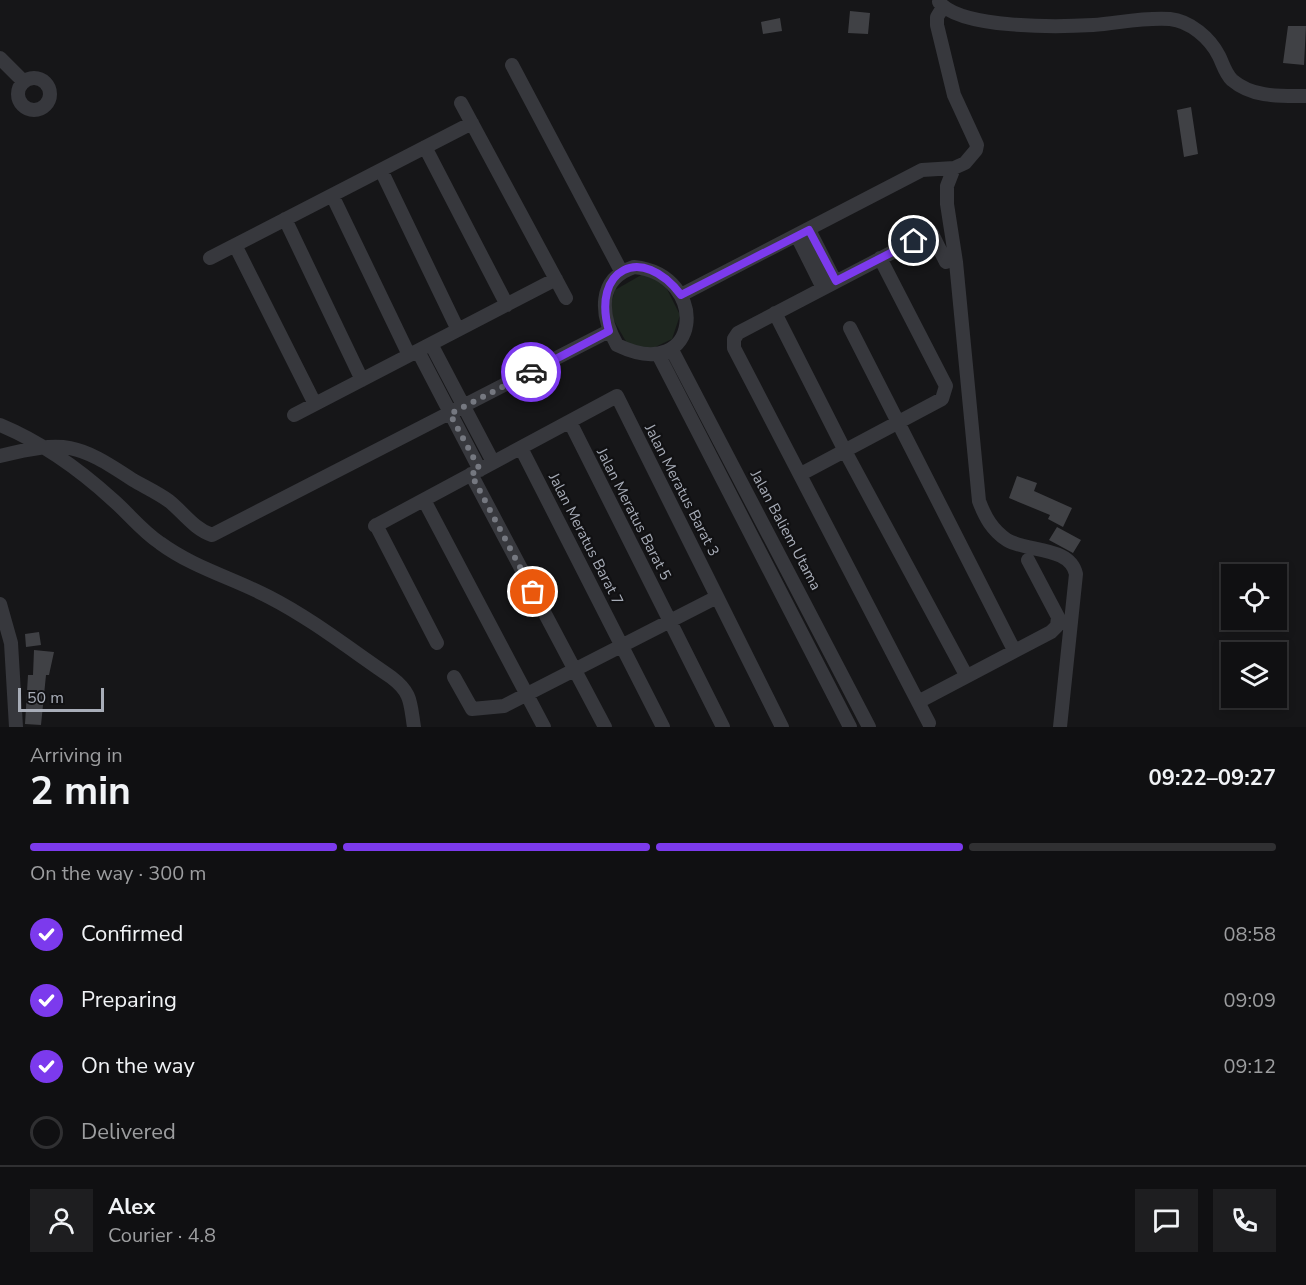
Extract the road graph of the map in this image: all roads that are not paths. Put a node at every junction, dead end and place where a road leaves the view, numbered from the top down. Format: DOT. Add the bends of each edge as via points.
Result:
graph roads {
  1 [pos="940,3"];
  2 [pos="0,58"];
  3 [pos="512,65"];
  4 [pos="24,82"];
  5 [pos="1306,96"];
  6 [pos="461,103"];
  7 [pos="472,123"];
  8 [pos="425,147"];
  9 [pos="954,168"];
  10 [pos="381,170"];
  11 [pos="332,195"];
  12 [pos="285,219"];
  13 [pos="803,233"];
  14 [pos="235,245"];
  15 [pos="210,258"];
  16 [pos="880,258"];
  17 [pos="946,262"];
  18 [pos="621,272"];
  19 [pos="556,279"];
  20 [pos="829,285"];
  21 [pos="681,295"];
  22 [pos="566,298"];
  23 [pos="507,305"];
  24 [pos="775,313"];
  25 [pos="850,328"];
  26 [pos="458,330"];
  27 [pos="609,331"];
  28 [pos="431,344"];
  29 [pos="414,353"];
  30 [pos="665,353"];
  31 [pos="362,380"];
  32 [pos="315,404"];
  33 [pos="465,406"];
  34 [pos="450,414"];
  35 [pos="294,415"];
  36 [pos="570,422"];
  37 [pos="899,423"];
  38 [pos="0,425"];
  39 [pos="41,446"];
  40 [pos="521,448"];
  41 [pos="845,451"];
  42 [pos="0,456"];
  43 [pos="493,462"];
  44 [pos="475,472"];
  45 [pos="801,474"];
  46 [pos="424,500"];
  47 [pos="1028,560"];
  48 [pos="717,597"];
  49 [pos="0,604"];
  50 [pos="670,622"];
  51 [pos="437,643"];
  52 [pos="622,646"];
  53 [pos="1014,650"];
  54 [pos="575,670"];
  55 [pos="966,675"];
  56 [pos="453,677"];
  57 [pos="527,694"];
  58 [pos="918,702"];
  59 [pos="929,723"];
  60 [pos="16,727"];
  61 [pos="414,727"];
  62 [pos="544,727"];
  63 [pos="605,727"];
  64 [pos="663,727"];
  65 [pos="723,727"];
  66 [pos="782,727"];
  67 [pos="850,727"];
  68 [pos="868,727"];
  69 [pos="1060,727"];
  1 -- 5 [label="street" via="974,20 992,23 1092,25 1144,19 1183,22 1206,38 1232,79 1241,85 1268,96"];
  1 -- 9 [label="street" via="937,26 954,95 977,145 970,158"];
  2 -- 4 [label="street"];
  3 -- 18 [label="street"];
  6 -- 7 [label="street"];
  7 -- 8 [label="street"];
  7 -- 19 [label="street"];
  8 -- 10 [label="street"];
  8 -- 23 [label="street"];
  9 -- 13 [label="street" via="922,170"];
  9 -- 69 [label="street" via="947,186 947,204 979,501 985,518 1005,539 1066,559 1076,574"];
  10 -- 11 [label="street"];
  10 -- 26 [label="street"];
  11 -- 12 [label="street"];
  11 -- 29 [label="street"];
  12 -- 14 [label="street"];
  12 -- 31 [label="street"];
  13 -- 20 [label="street"];
  13 -- 21 [label="street"];
  14 -- 15 [label="street"];
  14 -- 32 [label="street"];
  16 -- 17 [label="street" via="931,232"];
  16 -- 20 [label="street"];
  16 -- 37 [label="street" via="946,386 942,399"];
  18 -- 21 [label="street" via="634,267 652,269 668,277"];
  18 -- 27 [label="street" via="611,282 604,299"];
  19 -- 22 [label="street"];
  19 -- 23 [label="street"];
  20 -- 24 [label="street"];
  21 -- 30 [label="street" via="686,309 682,339"];
  23 -- 26 [label="street"];
  24 -- 41 [label="street"];
  24 -- 45 [label="street" via="738,333 734,348"];
  25 -- 37 [label="street"];
  26 -- 28 [label="street"];
  27 -- 30 [label="street" via="617,345 627,350 645,356"];
  27 -- 33 [label="street"];
  28 -- 29 [label="street"];
  28 -- 33 [label="street"];
  29 -- 31 [label="street"];
  29 -- 34 [label="street"];
  30 -- 67 [label="street, Jalan Baliem Utama"];
  30 -- 68 [label="street, Jalan Baliem Utama"];
  31 -- 32 [label="street"];
  32 -- 35 [label="street"];
  33 -- 34 [label="street"];
  33 -- 43 [label="street"];
  34 -- 39 [label="street" via="212,535 203,532 169,501 96,455"];
  34 -- 44 [label="street"];
  36 -- 40 [label="street"];
  36 -- 48 [label="street, Jalan Meratus Barat 3" via="617,396"];
  36 -- 50 [label="street, Jalan Meratus Barat 5"];
  37 -- 41 [label="street"];
  37 -- 53 [label="street"];
  38 -- 39 [label="street"];
  39 -- 42 [label="street"];
  39 -- 61 [label="street" via="102,490 150,536 174,553 283,604 398,682 410,698"];
  40 -- 43 [label="street"];
  40 -- 52 [label="street, Jalan Meratus Barat 7"];
  41 -- 45 [label="street"];
  41 -- 55 [label="street"];
  43 -- 44 [label="street"];
  44 -- 46 [label="street"];
  44 -- 54 [label="street"];
  45 -- 58 [label="street"];
  46 -- 51 [label="street" via="375,525"];
  46 -- 57 [label="street"];
  47 -- 53 [label="street" via="1058,617 1057,626"];
  48 -- 50 [label="street"];
  48 -- 66 [label="street, Jalan Meratus Barat 3"];
  49 -- 60 [label="street" via="11,643"];
  50 -- 52 [label="street"];
  50 -- 65 [label="street, Jalan Meratus Barat 5"];
  52 -- 54 [label="street"];
  52 -- 64 [label="street, Jalan Meratus Barat 7"];
  53 -- 55 [label="street"];
  54 -- 57 [label="street"];
  54 -- 63 [label="street"];
  55 -- 58 [label="street"];
  56 -- 57 [label="street" via="472,709 504,706"];
  57 -- 62 [label="street"];
  58 -- 59 [label="street"];
}
